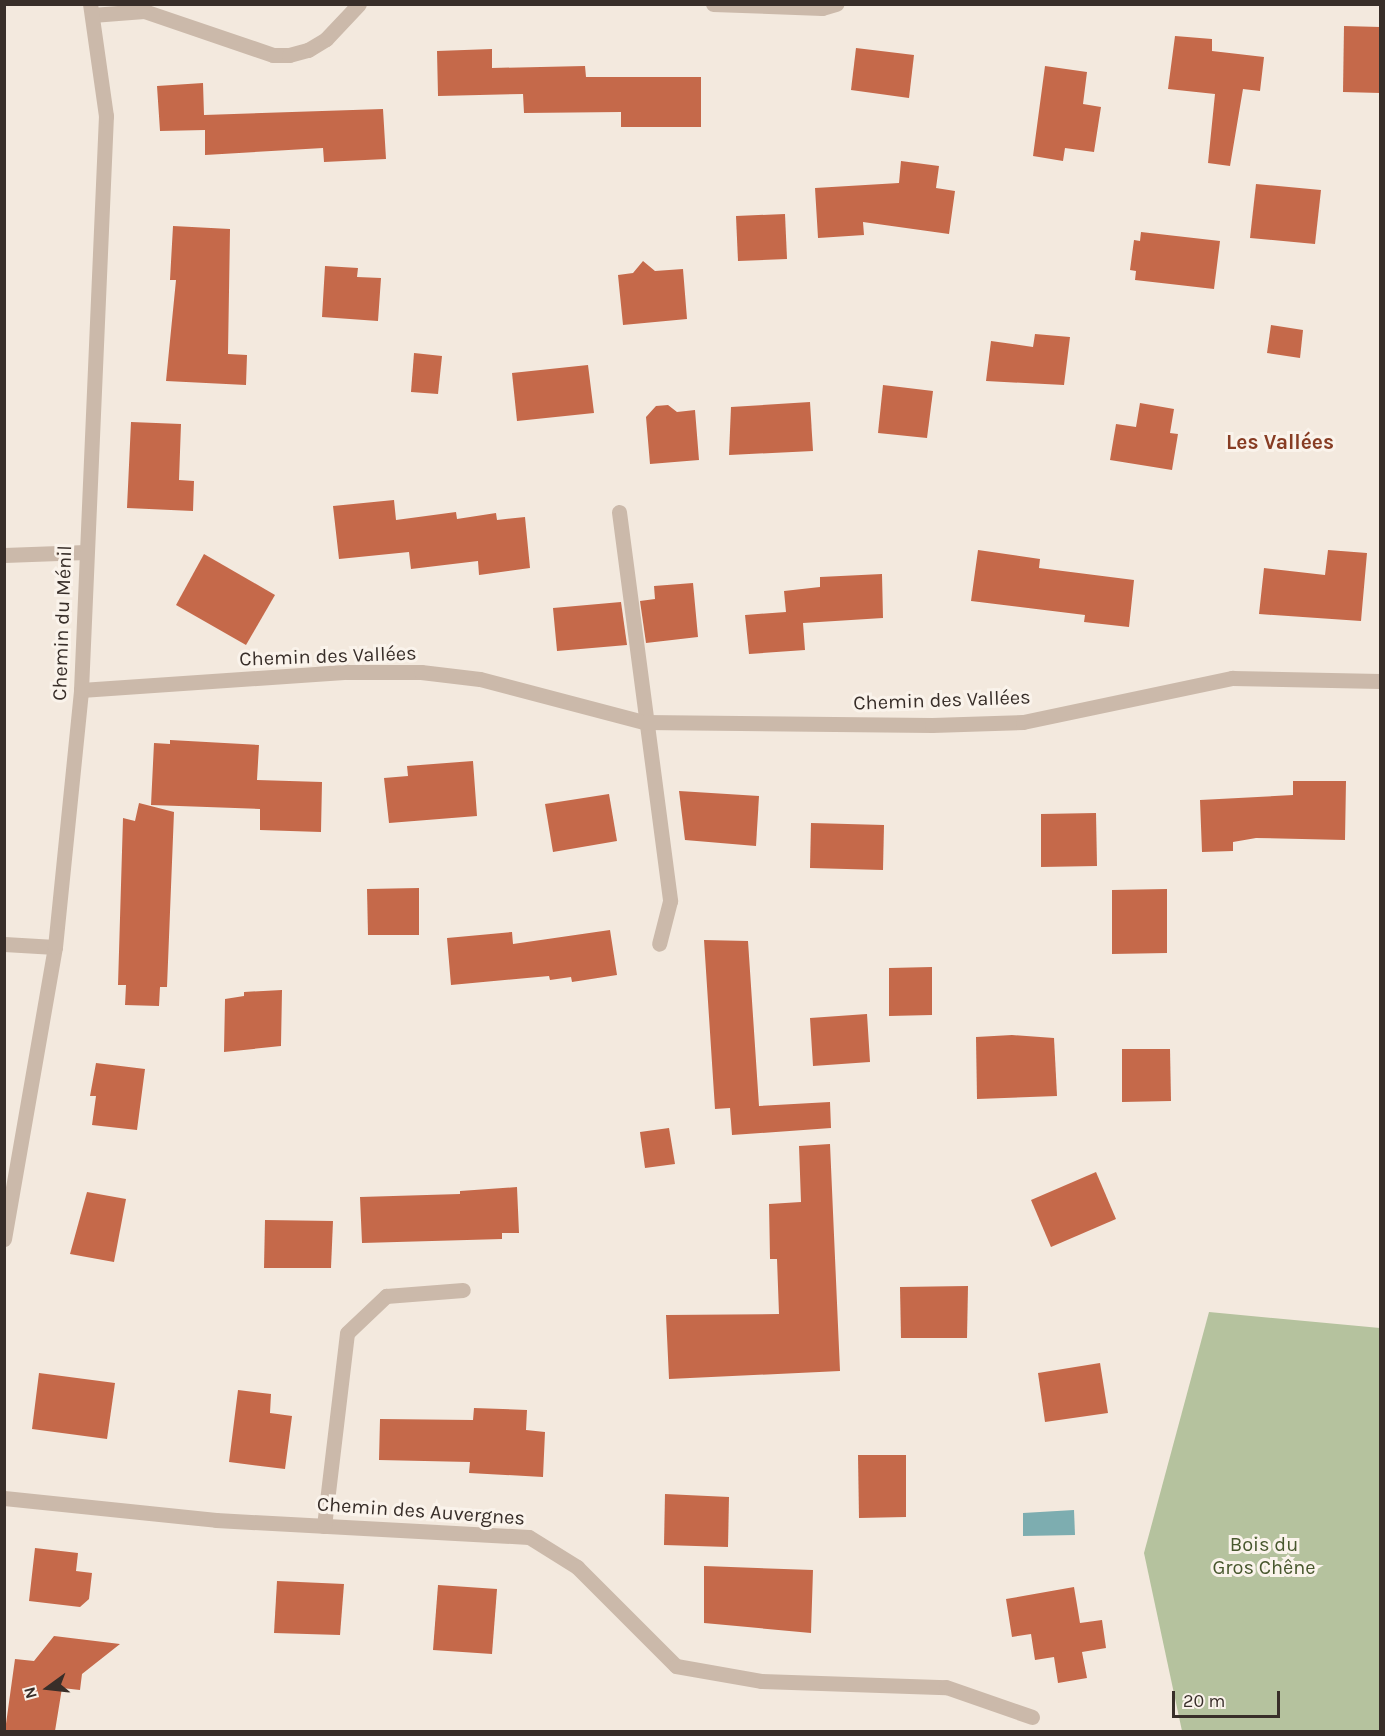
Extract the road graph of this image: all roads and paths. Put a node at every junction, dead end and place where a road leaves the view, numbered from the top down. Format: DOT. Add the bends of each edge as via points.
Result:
graph roads {
  1 [pos="359,4"];
  2 [pos="713,4"];
  3 [pos="836,4"];
  4 [pos="91,10"];
  5 [pos="619,512"];
  6 [pos="86,552"];
  7 [pos="4,555"];
  8 [pos="1380,681"];
  9 [pos="81,690"];
  10 [pos="644,722"];
  11 [pos="659,944"];
  12 [pos="4,945"];
  13 [pos="55,947"];
  14 [pos="4,1239"];
  15 [pos="463,1290"];
  16 [pos="4,1498"];
  17 [pos="324,1526"];
  18 [pos="1032,1717"];
  1 -- 4 [label="street" via="326,39 289,55 273,55 144,11"];
  2 -- 3 [label="street" via="822,8"];
  4 -- 6 [label="street, Chemin du Ménil" via="106,116"];
  5 -- 10 [label="street"];
  6 -- 7 [label="street"];
  6 -- 9 [label="street, Chemin du Ménil"];
  8 -- 10 [label="street, Chemin des Vallées" via="1232,678 1023,722"];
  9 -- 10 [label="street, Chemin des Vallées" via="347,672 421,672 480,679"];
  9 -- 13 [label="street, Chemin du Ménil"];
  10 -- 11 [label="street" via="670,901"];
  12 -- 13 [label="street"];
  13 -- 14 [label="street, Chemin du Ménil"];
  15 -- 17 [label="street" via="387,1296 347,1333"];
  16 -- 17 [label="street, Chemin des Auvergnes" via="216,1520"];
  17 -- 18 [label="street, Chemin des Auvergnes" via="529,1537 577,1567 659,1653 676,1666 697,1673 761,1681 946,1687"];
}
